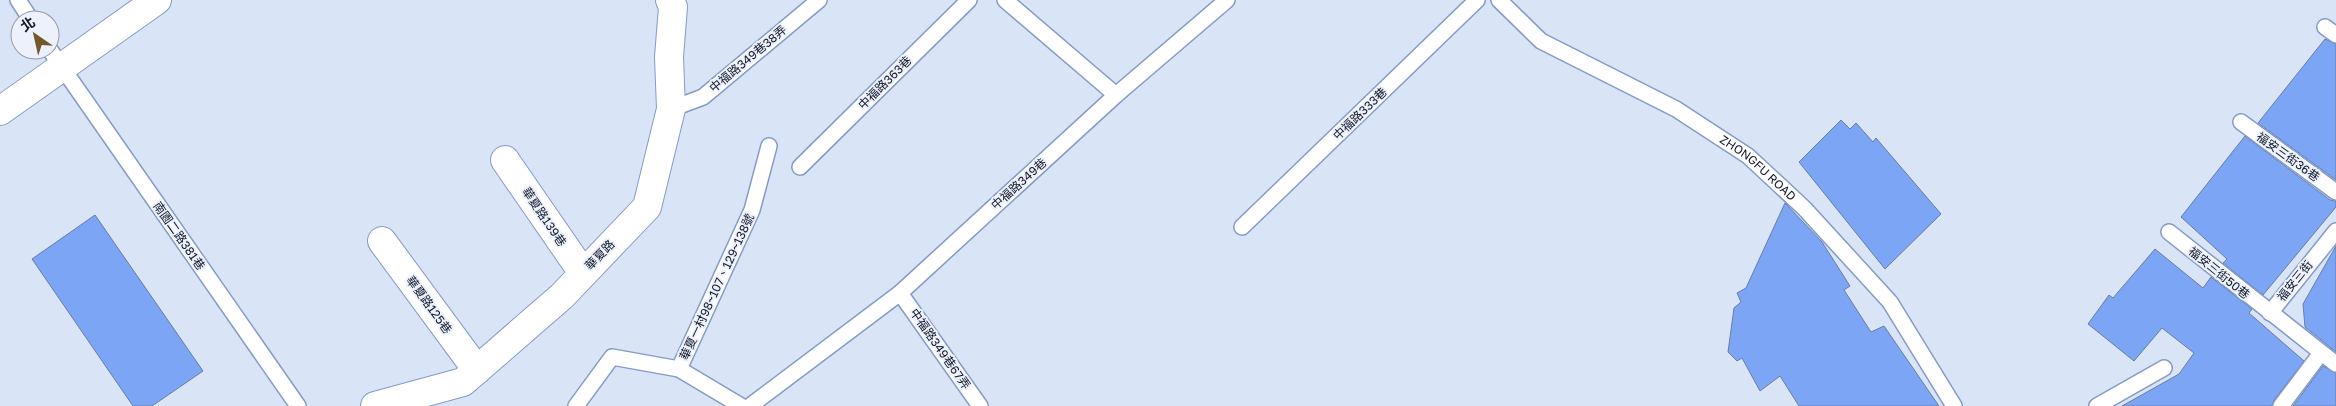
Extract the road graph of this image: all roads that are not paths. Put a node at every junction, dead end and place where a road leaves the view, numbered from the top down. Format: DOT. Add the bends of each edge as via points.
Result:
graph roads {
  1 [pos="157,0"];
  2 [pos="670,0"];
  3 [pos="819,0"];
  4 [pos="969,0"];
  5 [pos="1004,0"];
  6 [pos="1227,0"];
  7 [pos="1477,0"];
  8 [pos="1499,0"];
  9 [pos="60,55"];
  10 [pos="53,60"];
  11 [pos="56,60"];
  12 [pos="1116,95"];
  13 [pos="671,109"];
  14 [pos="0,111"];
  15 [pos="2241,122"];
  16 [pos="769,146"];
  17 [pos="506,160"];
  18 [pos="800,167"];
  19 [pos="2336,192"];
  20 [pos="1242,227"];
  21 [pos="2336,231"];
  22 [pos="2169,232"];
  23 [pos="382,241"];
  24 [pos="583,273"];
  25 [pos="900,293"];
  26 [pos="2270,313"];
  27 [pos="2321,353"];
  28 [pos="2336,364"];
  29 [pos="2164,368"];
  30 [pos="679,369"];
  31 [pos="477,370"];
  32 [pos="430,398"];
  33 [pos="298,406"];
  34 [pos="375,406"];
  35 [pos="576,406"];
  36 [pos="741,406"];
  37 [pos="750,406"];
  38 [pos="980,406"];
  39 [pos="1954,406"];
  40 [pos="2097,406"];
  41 [pos="2281,406"];
  1 -- 9 [label="street"];
  2 -- 13 [label="street, 華夏路" via="673,7 669,57"];
  3 -- 13 [label="lane, 中福路349巷38弄" via="703,97"];
  4 -- 18 [label="lane, 中福路363巷"];
  5 -- 12 [label="lane"];
  6 -- 12 [label="lane, 中福路349巷"];
  7 -- 20 [label="lane, 中福路333巷"];
  8 -- 39 [label="lane, ZHONGFU ROAD" via="1541,41 1676,109 1748,156 1804,208 1890,302"];
  10 -- 14 [label="street"];
  11 -- 33 [label="lane, 南園二路381巷"];
  12 -- 25 [label="lane, 中福路349巷"];
  13 -- 24 [label="street, 華夏路" via="647,207"];
  15 -- 19 [label="lane, 福安三街36巷"];
  16 -- 30 [label="lane, 華夏一村98~107、129~138號" via="752,210"];
  17 -- 24 [label="street, 華夏路139巷"];
  21 -- 26 [label="lane, 福安三街"];
  22 -- 26 [label="lane, 福安三街50巷"];
  23 -- 31 [label="street, 華夏路125巷"];
  24 -- 31 [label="street, 華夏路" via="562,296"];
  25 -- 37 [label="lane, 中福路349巷"];
  25 -- 38 [label="lane, 中福路349巷67弄"];
  26 -- 27 [label="lane, 福安三街"];
  27 -- 28 [label="lane, 福安三街"];
  27 -- 41 [label="lane"];
  29 -- 40 [label="lane"];
  30 -- 35 [label="lane" via="612,357"];
  30 -- 36 [label="lane"];
  31 -- 32 [label="street, 華夏路" via="463,382"];
  32 -- 34 [label="street, 華夏路"];
}
